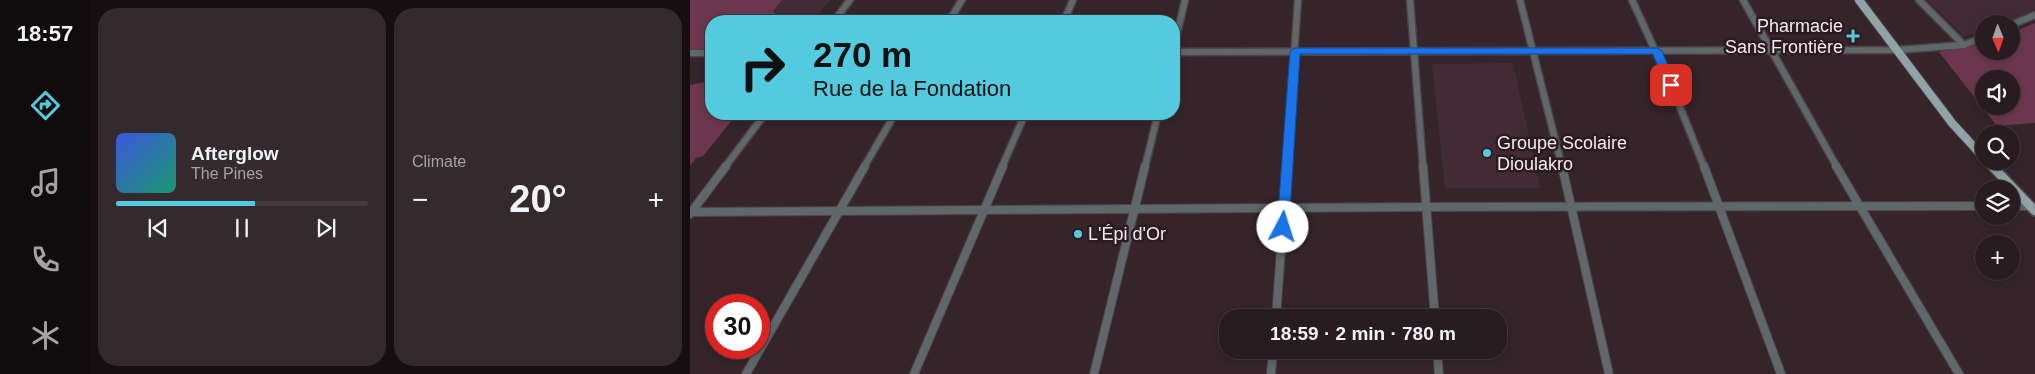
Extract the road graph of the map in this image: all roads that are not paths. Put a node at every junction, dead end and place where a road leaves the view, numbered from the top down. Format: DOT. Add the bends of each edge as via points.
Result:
graph roads {
  1 [pos="850,0"];
  2 [pos="962,0"];
  3 [pos="1073,0"];
  4 [pos="1185,0"];
  5 [pos="1298,0"];
  6 [pos="1410,0"];
  7 [pos="1520,0"];
  8 [pos="1632,0"];
  9 [pos="1743,0"];
  10 [pos="1859,0"];
  11 [pos="1919,0"];
  12 [pos="839,15"];
  13 [pos="953,15"];
  14 [pos="1067,15"];
  15 [pos="2035,16"];
  16 [pos="1180,21"];
  17 [pos="2020,22"];
  18 [pos="1975,41"];
  19 [pos="1964,45"];
  20 [pos="1896,50"];
  21 [pos="1295,51"];
  22 [pos="1414,51"];
  23 [pos="1534,51"];
  24 [pos="1657,51"];
  25 [pos="1180,52"];
  26 [pos="1771,52"];
  27 [pos="690,53"];
  28 [pos="705,53"];
  29 [pos="760,120"];
  30 [pos="892,120"];
  31 [pos="1021,120"];
  32 [pos="1156,120"];
  33 [pos="1975,148"];
  34 [pos="1996,170"];
  35 [pos="1719,206"];
  36 [pos="1859,206"];
  37 [pos="1975,206"];
  38 [pos="1426,207"];
  39 [pos="1572,207"];
  40 [pos="2032,208"];
  41 [pos="1284,209"];
  42 [pos="839,210"];
  43 [pos="983,210"];
  44 [pos="1134,210"];
  45 [pos="690,213"];
  46 [pos="1277,309"];
  47 [pos="1434,309"];
  48 [pos="1272,359"];
  49 [pos="1438,359"];
  50 [pos="746,374"];
  51 [pos="914,374"];
  52 [pos="1094,374"];
  53 [pos="1271,374"];
  54 [pos="1439,374"];
  55 [pos="1609,374"];
  56 [pos="1781,374"];
  57 [pos="1959,374"];
  1 -- 12 [label="street"];
  2 -- 13 [label="street"];
  3 -- 14 [label="street"];
  4 -- 16 [label="street"];
  5 -- 21 [label="street"];
  6 -- 22 [label="street"];
  7 -- 23 [label="street"];
  8 -- 24 [label="street"];
  9 -- 26 [label="street"];
  10 -- 20 [label="main road"];
  11 -- 19 [label="street"];
  15 -- 17 [label="street"];
  18 -- 19 [label="street"];
  19 -- 20 [label="street"];
  20 -- 26 [label="street"];
  20 -- 33 [label="main road"];
  21 -- 22 [label="street"];
  21 -- 25 [label="street"];
  21 -- 41 [label="street"];
  22 -- 23 [label="street"];
  22 -- 38 [label="street"];
  23 -- 24 [label="street"];
  23 -- 39 [label="street"];
  24 -- 26 [label="street"];
  24 -- 35 [label="street"];
  26 -- 36 [label="street"];
  27 -- 28 [label="street"];
  29 -- 45 [label="street"];
  30 -- 42 [label="street"];
  31 -- 43 [label="street"];
  32 -- 44 [label="street"];
  34 -- 40 [label="main road"];
  35 -- 36 [label="street"];
  35 -- 39 [label="street"];
  35 -- 56 [label="street"];
  36 -- 37 [label="street"];
  36 -- 57 [label="street"];
  38 -- 39 [label="street"];
  38 -- 41 [label="street"];
  38 -- 47 [label="street"];
  39 -- 55 [label="street"];
  41 -- 44 [label="street"];
  41 -- 46 [label="street"];
  42 -- 43 [label="street"];
  42 -- 45 [label="street"];
  42 -- 50 [label="street"];
  43 -- 44 [label="street"];
  43 -- 51 [label="street"];
  44 -- 52 [label="street"];
  48 -- 53 [label="street"];
  49 -- 54 [label="street"];
}
